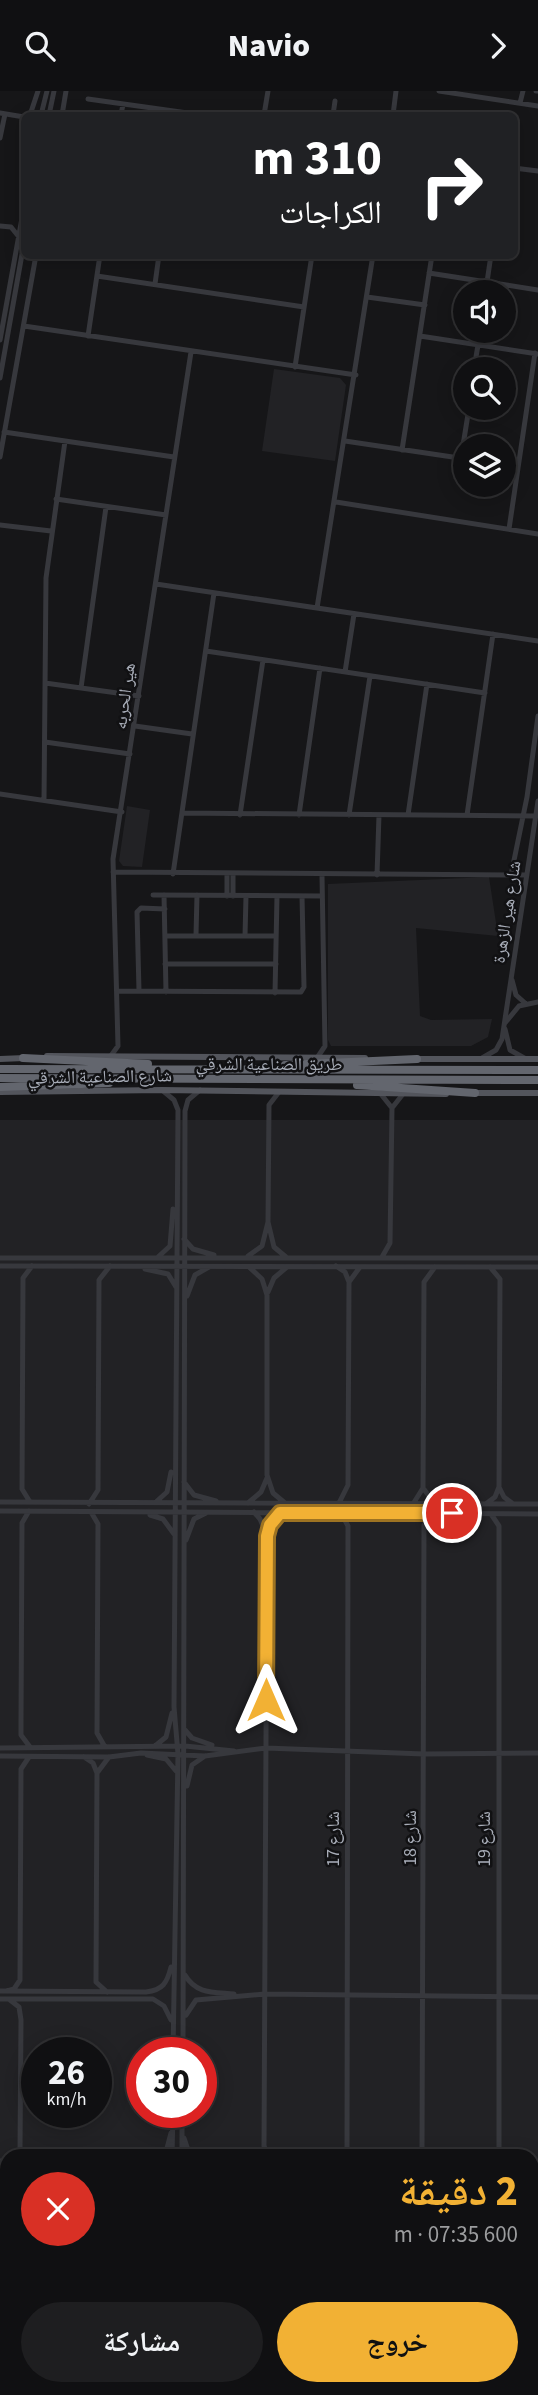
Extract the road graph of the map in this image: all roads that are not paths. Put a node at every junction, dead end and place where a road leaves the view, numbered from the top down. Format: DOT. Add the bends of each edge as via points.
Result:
graph roads {
  1 [pos="38,91"];
  2 [pos="47,91"];
  3 [pos="54,91"];
  4 [pos="66,91"];
  5 [pos="268,91"];
  6 [pos="396,91"];
  7 [pos="441,91"];
  8 [pos="523,91"];
  9 [pos="88,99"];
  10 [pos="335,101"];
  11 [pos="520,103"];
  12 [pos="122,104"];
  13 [pos="538,106"];
  14 [pos="31,112"];
  15 [pos="41,112"];
  16 [pos="49,112"];
  17 [pos="62,112"];
  18 [pos="121,112"];
  19 [pos="168,112"];
  20 [pos="264,112"];
  21 [pos="333,112"];
  22 [pos="393,112"];
  23 [pos="2,114"];
  24 [pos="21,117"];
  25 [pos="0,138"];
  26 [pos="518,168"];
  27 [pos="538,171"];
  28 [pos="21,220"];
  29 [pos="21,225"];
  30 [pos="0,226"];
  31 [pos="11,227"];
  32 [pos="19,237"];
  33 [pos="21,259"];
  34 [pos="35,259"];
  35 [pos="99,259"];
  36 [pos="158,259"];
  37 [pos="311,259"];
  38 [pos="372,259"];
  39 [pos="431,259"];
  40 [pos="490,259"];
  41 [pos="429,273"];
  42 [pos="97,276"];
  43 [pos="474,280"];
  44 [pos="487,280"];
  45 [pos="155,284"];
  46 [pos="516,286"];
  47 [pos="538,289"];
  48 [pos="367,297"];
  49 [pos="425,305"];
  50 [pos="304,307"];
  51 [pos="1,326"];
  52 [pos="24,326"];
  53 [pos="88,335"];
  54 [pos="420,336"];
  55 [pos="0,340"];
  56 [pos="478,345"];
  57 [pos="191,352"];
  58 [pos="537,353"];
  59 [pos="476,357"];
  60 [pos="295,367"];
  61 [pos="356,375"];
  62 [pos="0,379"];
  63 [pos="4,432"];
  64 [pos="65,441"];
  65 [pos="345,441"];
  66 [pos="402,450"];
  67 [pos="0,457"];
  68 [pos="174,457"];
  69 [pos="453,457"];
  70 [pos="518,466"];
  71 [pos="56,499"];
  72 [pos="336,502"];
  73 [pos="106,506"];
  74 [pos="166,515"];
  75 [pos="0,524"];
  76 [pos="509,529"];
  77 [pos="51,531"];
  78 [pos="538,534"];
  79 [pos="156,584"];
  80 [pos="214,593"];
  81 [pos="317,608"];
  82 [pos="354,614"];
  83 [pos="493,634"];
  84 [pos="538,641"];
  85 [pos="206,651"];
  86 [pos="263,660"];
  87 [pos="320,668"];
  88 [pos="345,672"];
  89 [pos="370,676"];
  90 [pos="45,683"];
  91 [pos="427,684"];
  92 [pos="81,688"];
  93 [pos="485,693"];
  94 [pos="139,696"];
  95 [pos="538,716"];
  96 [pos="135,726"];
  97 [pos="192,734"];
  98 [pos="45,741"];
  99 [pos="536,746"];
  100 [pos="130,754"];
  101 [pos="0,794"];
  102 [pos="44,800"];
  103 [pos="538,801"];
  104 [pos="122,812"];
  105 [pos="181,813"];
  106 [pos="240,815"];
  107 [pos="299,815"];
  108 [pos="349,815"];
  109 [pos="379,815"];
  110 [pos="408,815"];
  111 [pos="467,815"];
  112 [pos="521,816"];
  113 [pos="536,816"];
  114 [pos="529,865"];
  115 [pos="538,866"];
  116 [pos="113,872"];
  117 [pos="173,874"];
  118 [pos="230,874"];
  119 [pos="377,875"];
  120 [pos="511,875"];
  121 [pos="527,875"];
  122 [pos="322,876"];
  123 [pos="153,895"];
  124 [pos="164,895"];
  125 [pos="197,895"];
  126 [pos="230,896"];
  127 [pos="246,896"];
  128 [pos="277,896"];
  129 [pos="302,896"];
  130 [pos="322,896"];
  131 [pos="165,909"];
  132 [pos="196,935"];
  133 [pos="165,936"];
  134 [pos="245,936"];
  135 [pos="276,936"];
  136 [pos="165,964"];
  137 [pos="276,964"];
  138 [pos="511,977"];
  139 [pos="117,991"];
  140 [pos="139,991"];
  141 [pos="166,992"];
  142 [pos="275,992"];
  143 [pos="538,1002"];
  144 [pos="526,1003"];
  145 [pos="505,1025"];
  146 [pos="118,1046"];
  147 [pos="325,1048"];
  148 [pos="108,1057"];
  149 [pos="23,1058"];
  150 [pos="129,1058"];
  151 [pos="317,1058"];
  152 [pos="338,1058"];
  153 [pos="0,1059"];
  154 [pos="417,1059"];
  155 [pos="479,1059"];
  156 [pos="527,1059"];
  157 [pos="538,1059"];
  158 [pos="0,1069"];
  159 [pos="196,1069"];
  160 [pos="254,1070"];
  161 [pos="538,1070"];
  162 [pos="0,1078"];
  163 [pos="130,1079"];
  164 [pos="538,1080"];
  165 [pos="326,1081"];
  166 [pos="0,1089"];
  167 [pos="162,1090"];
  168 [pos="200,1090"];
  169 [pos="254,1091"];
  170 [pos="282,1091"];
  171 [pos="380,1093"];
  172 [pos="475,1093"];
  173 [pos="538,1093"];
  174 [pos="403,1094"];
  175 [pos="269,1105"];
  176 [pos="392,1108"];
  177 [pos="177,1186"];
  178 [pos="268,1223"];
  179 [pos="183,1237"];
  180 [pos="390,1243"];
  181 [pos="221,1257"];
  182 [pos="246,1257"];
  183 [pos="286,1257"];
  184 [pos="400,1257"];
  185 [pos="0,1258"];
  186 [pos="157,1258"];
  187 [pos="180,1258"];
  188 [pos="382,1258"];
  189 [pos="538,1258"];
  190 [pos="213,1265"];
  191 [pos="0,1266"];
  192 [pos="14,1266"];
  193 [pos="32,1266"];
  194 [pos="88,1266"];
  195 [pos="110,1266"];
  196 [pos="130,1266"];
  197 [pos="180,1266"];
  198 [pos="247,1266"];
  199 [pos="287,1266"];
  200 [pos="336,1266"];
  201 [pos="362,1266"];
  202 [pos="411,1267"];
  203 [pos="435,1267"];
  204 [pos="490,1267"];
  205 [pos="511,1267"];
  206 [pos="538,1267"];
  207 [pos="23,1278"];
  208 [pos="500,1279"];
  209 [pos="99,1280"];
  210 [pos="349,1282"];
  211 [pos="424,1282"];
  212 [pos="177,1290"];
  213 [pos="267,1294"];
  214 [pos="184,1309"];
  215 [pos="174,1462"];
  216 [pos="267,1475"];
  217 [pos="183,1479"];
  218 [pos="348,1485"];
  219 [pos="423,1487"];
  220 [pos="499,1487"];
  221 [pos="22,1489"];
  222 [pos="98,1490"];
  223 [pos="0,1502"];
  224 [pos="14,1502"];
  225 [pos="30,1502"];
  226 [pos="152,1503"];
  227 [pos="174,1503"];
  228 [pos="184,1503"];
  229 [pos="285,1503"];
  230 [pos="339,1503"];
  231 [pos="89,1504"];
  232 [pos="107,1504"];
  233 [pos="226,1504"];
  234 [pos="246,1504"];
  235 [pos="361,1504"];
  236 [pos="413,1504"];
  237 [pos="435,1504"];
  238 [pos="486,1504"];
  239 [pos="515,1504"];
  240 [pos="538,1504"];
  241 [pos="0,1511"];
  242 [pos="12,1511"];
  243 [pos="29,1511"];
  244 [pos="91,1512"];
  245 [pos="108,1512"];
  246 [pos="141,1512"];
  247 [pos="174,1512"];
  248 [pos="184,1512"];
  249 [pos="212,1512"];
  250 [pos="253,1512"];
  251 [pos="280,1513"];
  252 [pos="341,1513"];
  253 [pos="357,1513"];
  254 [pos="411,1513"];
  255 [pos="433,1513"];
  256 [pos="491,1514"];
  257 [pos="508,1514"];
  258 [pos="538,1514"];
  259 [pos="22,1523"];
  260 [pos="99,1524"];
  261 [pos="424,1525"];
  262 [pos="348,1526"];
  263 [pos="499,1526"];
  264 [pos="174,1536"];
  265 [pos="267,1536"];
  266 [pos="184,1546"];
  267 [pos="174,1707"];
  268 [pos="183,1726"];
  269 [pos="97,1733"];
  270 [pos="21,1735"];
  271 [pos="178,1746"];
  272 [pos="186,1746"];
  273 [pos="105,1747"];
  274 [pos="0,1748"];
  275 [pos="9,1748"];
  276 [pos="30,1748"];
  277 [pos="86,1748"];
  278 [pos="149,1748"];
  279 [pos="222,1748"];
  280 [pos="266,1748"];
  281 [pos="348,1750"];
  282 [pos="236,1751"];
  283 [pos="141,1753"];
  284 [pos="178,1753"];
  285 [pos="186,1753"];
  286 [pos="499,1753"];
  287 [pos="538,1753"];
  288 [pos="424,1754"];
  289 [pos="0,1756"];
  290 [pos="12,1756"];
  291 [pos="205,1756"];
  292 [pos="29,1757"];
  293 [pos="84,1757"];
  294 [pos="109,1757"];
  295 [pos="21,1769"];
  296 [pos="97,1773"];
  297 [pos="177,1774"];
  298 [pos="183,1799"];
  299 [pos="173,1955"];
  300 [pos="182,1970"];
  301 [pos="20,1980"];
  302 [pos="96,1982"];
  303 [pos="3,1991"];
  304 [pos="107,1991"];
  305 [pos="33,1992"];
  306 [pos="86,1993"];
  307 [pos="265,1994"];
  308 [pos="247,1995"];
  309 [pos="347,1996"];
  310 [pos="423,1997"];
  311 [pos="538,1997"];
  312 [pos="498,1998"];
  313 [pos="0,1999"];
  314 [pos="9,1999"];
  315 [pos="172,2025"];
  316 [pos="183,2025"];
  317 [pos="172,2037"];
  318 [pos="183,2037"];
  319 [pos="172,2128"];
  320 [pos="173,2128"];
  321 [pos="182,2128"];
  322 [pos="18,2149"];
  323 [pos="167,2149"];
  324 [pos="172,2149"];
  325 [pos="182,2149"];
  326 [pos="188,2149"];
  327 [pos="265,2149"];
  328 [pos="347,2149"];
  329 [pos="422,2149"];
  330 [pos="497,2149"];
  1 -- 14 [label="street"];
  2 -- 15 [label="street"];
  3 -- 16 [label="street"];
  4 -- 17 [label="street"];
  5 -- 20 [label="street"];
  6 -- 22 [label="street"];
  7 -- 11 [label="street"];
  8 -- 11 [label="street"];
  9 -- 12 [label="street"];
  10 -- 21 [label="street"];
  11 -- 13 [label="street"];
  12 -- 18 [label="street"];
  12 -- 19 [label="street"];
  23 -- 24 [label="street"];
  23 -- 25 [label="street"];
  26 -- 27 [label="street"];
  28 -- 31 [label="street"];
  29 -- 32 [label="street"];
  30 -- 31 [label="street"];
  31 -- 32 [label="street"];
  32 -- 51 [label="street"];
  33 -- 62 [label="street"];
  34 -- 52 [label="street"];
  35 -- 42 [label="street"];
  36 -- 45 [label="street"];
  37 -- 50 [label="street"];
  38 -- 48 [label="street"];
  39 -- 41 [label="street"];
  40 -- 44 [label="street"];
  41 -- 43 [label="street"];
  41 -- 49 [label="street"];
  42 -- 45 [label="street"];
  42 -- 53 [label="street"];
  45 -- 50 [label="street"];
  46 -- 47 [label="street"];
  48 -- 49 [label="street"];
  48 -- 61 [label="street"];
  49 -- 54 [label="street"];
  50 -- 60 [label="street"];
  51 -- 55 [label="street"];
  52 -- 53 [label="street"];
  52 -- 63 [label="street"];
  53 -- 57 [label="street"];
  54 -- 56 [label="street"];
  54 -- 66 [label="street"];
  56 -- 58 [label="street"];
  56 -- 59 [label="street"];
  57 -- 60 [label="street"];
  57 -- 68 [label="street, هير الحربه"];
  58 -- 70 [label="street"];
  60 -- 61 [label="street"];
  61 -- 65 [label="street"];
  63 -- 64 [label="street"];
  63 -- 67 [label="street"];
  64 -- 68 [label="street"];
  64 -- 71 [label="street"];
  65 -- 66 [label="street"];
  65 -- 72 [label="street"];
  66 -- 69 [label="street"];
  68 -- 74 [label="street, هير الحربه"];
  70 -- 76 [label="street"];
  71 -- 73 [label="street"];
  71 -- 77 [label="street"];
  72 -- 76 [label="street"];
  72 -- 81 [label="street"];
  73 -- 74 [label="street"];
  73 -- 92 [label="street"];
  74 -- 79 [label="street, هير الحربه"];
  75 -- 77 [label="street"];
  76 -- 78 [label="street"];
  77 -- 90 [label="street"];
  79 -- 80 [label="street"];
  79 -- 94 [label="street, هير الحربه"];
  80 -- 81 [label="street"];
  80 -- 85 [label="street"];
  81 -- 82 [label="street"];
  82 -- 83 [label="street"];
  82 -- 88 [label="street"];
  83 -- 84 [label="street"];
  83 -- 93 [label="street"];
  85 -- 86 [label="street"];
  85 -- 97 [label="street"];
  86 -- 87 [label="street"];
  86 -- 106 [label="street"];
  87 -- 88 [label="street"];
  87 -- 107 [label="street"];
  88 -- 89 [label="street"];
  89 -- 91 [label="street"];
  89 -- 108 [label="street"];
  90 -- 92 [label="street"];
  90 -- 98 [label="street"];
  91 -- 93 [label="street"];
  91 -- 110 [label="street"];
  92 -- 94 [label="street"];
  93 -- 111 [label="street"];
  94 -- 96 [label="street, هير الحربه"];
  95 -- 99 [label="street"];
  96 -- 97 [label="street"];
  96 -- 100 [label="street, هير الحربه"];
  97 -- 105 [label="street"];
  98 -- 100 [label="street"];
  98 -- 102 [label="street"];
  99 -- 112 [label="street"];
  100 -- 104 [label="street, هير الحربه"];
  101 -- 102 [label="street"];
  102 -- 104 [label="street"];
  103 -- 113 [label="street, شارع هير الزهرة"];
  104 -- 116 [label="street, هير الحربه"];
  105 -- 106 [label="street"];
  105 -- 117 [label="street"];
  106 -- 107 [label="street"];
  107 -- 108 [label="street"];
  108 -- 109 [label="street"];
  109 -- 110 [label="street"];
  109 -- 119 [label="street"];
  110 -- 111 [label="street"];
  111 -- 112 [label="street"];
  112 -- 113 [label="street"];
  112 -- 120 [label="street"];
  113 -- 114 [label="street, شارع هير الزهرة"];
  114 -- 115 [label="street"];
  114 -- 121 [label="street, شارع هير الزهرة"];
  116 -- 117 [label="street"];
  116 -- 139 [label="street, هير الحربه"];
  117 -- 118 [label="street"];
  118 -- 122 [label="street"];
  118 -- 126 [label="street"];
  119 -- 120 [label="street"];
  119 -- 122 [label="street"];
  120 -- 121 [label="street"];
  121 -- 138 [label="street, شارع هير الزهرة"];
  122 -- 130 [label="street"];
  123 -- 124 [label="street"];
  124 -- 125 [label="street"];
  124 -- 131 [label="street"];
  125 -- 126 [label="street"];
  125 -- 132 [label="street"];
  126 -- 127 [label="street"];
  127 -- 128 [label="street"];
  127 -- 134 [label="street"];
  128 -- 129 [label="street"];
  128 -- 135 [label="street"];
  129 -- 130 [label="street"];
  129 -- 142 [label="street" via="304,989"];
  130 -- 147 [label="street"];
  131 -- 133 [label="street"];
  131 -- 140 [label="street" via="141,908 137,912"];
  132 -- 133 [label="street"];
  132 -- 134 [label="street"];
  133 -- 136 [label="street"];
  134 -- 135 [label="street"];
  135 -- 137 [label="street"];
  136 -- 137 [label="street"];
  136 -- 141 [label="street"];
  137 -- 142 [label="street"];
  138 -- 144 [label="street" via="516,995"];
  138 -- 145 [label="street, شارع هير الزهرة"];
  139 -- 140 [label="street"];
  139 -- 146 [label="street, هير الحربه"];
  140 -- 141 [label="street"];
  141 -- 142 [label="street"];
  143 -- 144 [label="street"];
  144 -- 145 [label="street" via="515,1009"];
  145 -- 155 [label="street, شارع هير الزهرة" via="498,1048"];
  145 -- 156 [label="street" via="510,1050"];
  146 -- 148 [label="street"];
  146 -- 150 [label="street"];
  147 -- 151 [label="street"];
  147 -- 152 [label="street"];
  148 -- 149 [label="main road, طريق الصناعية الشرقي"];
  148 -- 150 [label="main road, طريق الصناعية الشرقي"];
  149 -- 153 [label="main road, شارع الصناعية الشرقي"];
  149 -- 159 [label="highway"];
  150 -- 151 [label="main road, طريق الصناعية الشرقي"];
  151 -- 152 [label="main road, طريق الصناعية الشرقي"];
  152 -- 154 [label="main road, طريق الصناعية الشرقي"];
  154 -- 155 [label="main road, طريق الصناعية الشرقي"];
  154 -- 160 [label="highway"];
  155 -- 156 [label="main road, طريق الصناعية الشرقي"];
  156 -- 157 [label="main road, طريق الصناعية الشرقي"];
  158 -- 159 [label="highway, طريق الصناعية الشرقي"];
  159 -- 160 [label="highway, طريق الصناعية الشرقي"];
  160 -- 161 [label="highway, طريق الصناعية الشرقي"];
  162 -- 163 [label="highway, طريق الصناعية الشرقي"];
  163 -- 165 [label="highway, طريق الصناعية الشرقي"];
  163 -- 166 [label="highway"];
  164 -- 165 [label="highway, طريق الصناعية الشرقي"];
  165 -- 172 [label="highway"];
  166 -- 167 [label="main road, شارع الصناعية الشرقي"];
  167 -- 168 [label="main road, شارع الصناعية الشرقي"];
  167 -- 177 [label="street" via="178,1110"];
  168 -- 169 [label="main road, طريق الصناعية الشرقي"];
  168 -- 179 [label="street" via="188,1100 185,1111"];
  169 -- 170 [label="main road, طريق الصناعية الشرقي"];
  169 -- 175 [label="street" via="264,1095"];
  170 -- 171 [label="main road, طريق الصناعية الشرقي"];
  170 -- 175 [label="street"];
  171 -- 174 [label="main road, طريق الصناعية الشرقي"];
  171 -- 176 [label="street"];
  172 -- 173 [label="main road, طريق الصناعية الشرقي"];
  172 -- 174 [label="main road, طريق الصناعية الشرقي"];
  174 -- 176 [label="street"];
  175 -- 178 [label="street"];
  176 -- 180 [label="street"];
  177 -- 186 [label="street" via="170,1245"];
  177 -- 187 [label="street"];
  178 -- 182 [label="street" via="262,1246"];
  178 -- 183 [label="street" via="274,1247"];
  179 -- 181 [label="street" via="192,1249"];
  179 -- 187 [label="street"];
  180 -- 184 [label="street"];
  180 -- 188 [label="street"];
  181 -- 182 [label="street"];
  181 -- 187 [label="street"];
  182 -- 183 [label="street"];
  183 -- 188 [label="street"];
  184 -- 188 [label="street"];
  184 -- 189 [label="street"];
  185 -- 186 [label="street"];
  186 -- 187 [label="street"];
  187 -- 197 [label="street"];
  190 -- 197 [label="street"];
  190 -- 198 [label="street"];
  190 -- 214 [label="street" via="192,1278"];
  191 -- 192 [label="street"];
  192 -- 193 [label="street"];
  192 -- 207 [label="street"];
  193 -- 194 [label="street"];
  193 -- 207 [label="street"];
  194 -- 195 [label="street"];
  194 -- 209 [label="street"];
  195 -- 196 [label="street"];
  195 -- 209 [label="street"];
  196 -- 197 [label="street"];
  196 -- 212 [label="street" via="164,1271"];
  197 -- 212 [label="street"];
  197 -- 214 [label="street"];
  198 -- 199 [label="street"];
  198 -- 213 [label="street" via="259,1274"];
  199 -- 200 [label="street"];
  199 -- 213 [label="street" via="274,1277"];
  200 -- 201 [label="street"];
  200 -- 210 [label="street"];
  201 -- 202 [label="street"];
  201 -- 210 [label="street"];
  202 -- 203 [label="street"];
  202 -- 211 [label="street"];
  203 -- 204 [label="street"];
  203 -- 211 [label="street"];
  204 -- 205 [label="street"];
  204 -- 208 [label="street"];
  205 -- 206 [label="street"];
  205 -- 208 [label="street"];
  207 -- 221 [label="street"];
  208 -- 220 [label="street"];
  209 -- 222 [label="street"];
  210 -- 218 [label="street"];
  211 -- 219 [label="street"];
  212 -- 215 [label="street"];
  213 -- 216 [label="street"];
  214 -- 217 [label="street"];
  215 -- 226 [label="street" via="167,1492"];
  215 -- 227 [label="street"];
  216 -- 229 [label="street" via="273,1493"];
  216 -- 234 [label="street" via="261,1492"];
  217 -- 228 [label="street"];
  217 -- 233 [label="street" via="194,1495"];
  218 -- 230 [label="street"];
  218 -- 235 [label="street"];
  219 -- 236 [label="street"];
  219 -- 237 [label="street"];
  220 -- 238 [label="street"];
  220 -- 239 [label="street" via="505,1499"];
  221 -- 224 [label="street"];
  221 -- 225 [label="street"];
  222 -- 231 [label="street"];
  222 -- 232 [label="street"];
  223 -- 224 [label="street"];
  224 -- 225 [label="street"];
  225 -- 231 [label="street"];
  226 -- 227 [label="street"];
  226 -- 232 [label="street"];
  227 -- 228 [label="street"];
  227 -- 247 [label="street"];
  228 -- 233 [label="street"];
  228 -- 248 [label="street"];
  229 -- 230 [label="street"];
  229 -- 234 [label="street"];
  230 -- 235 [label="street"];
  231 -- 232 [label="street"];
  233 -- 234 [label="street"];
  235 -- 236 [label="street"];
  236 -- 237 [label="street"];
  237 -- 238 [label="street"];
  238 -- 239 [label="street"];
  239 -- 240 [label="street"];
  241 -- 242 [label="street"];
  242 -- 243 [label="street"];
  242 -- 259 [label="street"];
  243 -- 244 [label="street"];
  243 -- 259 [label="street"];
  244 -- 245 [label="street"];
  244 -- 260 [label="street"];
  245 -- 246 [label="street"];
  245 -- 260 [label="street"];
  246 -- 247 [label="street"];
  246 -- 264 [label="street" via="163,1519"];
  247 -- 248 [label="street"];
  247 -- 264 [label="street"];
  248 -- 249 [label="street"];
  248 -- 266 [label="street"];
  249 -- 250 [label="street"];
  249 -- 266 [label="street" via="194,1519"];
  250 -- 251 [label="street"];
  250 -- 265 [label="street"];
  251 -- 252 [label="street"];
  251 -- 265 [label="street"];
  252 -- 253 [label="street"];
  252 -- 262 [label="street, شارع 17"];
  253 -- 254 [label="street"];
  253 -- 262 [label="street"];
  254 -- 255 [label="street"];
  254 -- 261 [label="street"];
  255 -- 256 [label="street"];
  255 -- 261 [label="street"];
  256 -- 257 [label="street"];
  256 -- 263 [label="street"];
  257 -- 258 [label="street"];
  257 -- 263 [label="street"];
  259 -- 270 [label="street"];
  260 -- 269 [label="street"];
  261 -- 288 [label="street, شارع 18"];
  262 -- 281 [label="street, شارع 17"];
  263 -- 286 [label="street, شارع 19"];
  264 -- 267 [label="street"];
  265 -- 280 [label="street"];
  266 -- 268 [label="street"];
  267 -- 271 [label="street"];
  267 -- 278 [label="street" via="166,1737"];
  268 -- 272 [label="street"];
  268 -- 279 [label="street" via="192,1738"];
  269 -- 273 [label="street"];
  269 -- 277 [label="street"];
  270 -- 275 [label="street"];
  270 -- 276 [label="street"];
  271 -- 272 [label="street"];
  271 -- 278 [label="street"];
  271 -- 284 [label="street"];
  272 -- 279 [label="street"];
  272 -- 285 [label="street"];
  273 -- 277 [label="street"];
  273 -- 278 [label="street"];
  274 -- 275 [label="street"];
  275 -- 276 [label="street"];
  276 -- 277 [label="street"];
  279 -- 282 [label="street"];
  280 -- 281 [label="street"];
  280 -- 282 [label="street"];
  280 -- 307 [label="street"];
  281 -- 288 [label="street"];
  281 -- 309 [label="street, شارع 17"];
  282 -- 291 [label="street"];
  283 -- 284 [label="street"];
  283 -- 294 [label="street"];
  283 -- 297 [label="street" via="166,1759"];
  284 -- 285 [label="street"];
  284 -- 297 [label="street"];
  285 -- 291 [label="street"];
  285 -- 298 [label="street"];
  286 -- 287 [label="street"];
  286 -- 288 [label="street"];
  286 -- 312 [label="street, شارع 19"];
  288 -- 310 [label="street, شارع 18"];
  289 -- 290 [label="street"];
  290 -- 292 [label="street"];
  290 -- 295 [label="street"];
  291 -- 298 [label="street" via="190,1769"];
  292 -- 293 [label="street"];
  292 -- 295 [label="street"];
  293 -- 294 [label="street"];
  293 -- 296 [label="street"];
  294 -- 296 [label="street"];
  295 -- 301 [label="street"];
  296 -- 302 [label="street"];
  297 -- 299 [label="street"];
  298 -- 300 [label="street"];
  299 -- 304 [label="street" via="169,1976 160,1990"];
  299 -- 315 [label="street"];
  300 -- 308 [label="street" via="199,1990"];
  300 -- 316 [label="street"];
  301 -- 303 [label="street" via="15,1989"];
  301 -- 305 [label="street"];
  302 -- 304 [label="street"];
  302 -- 306 [label="street"];
  303 -- 305 [label="street"];
  304 -- 306 [label="street"];
  305 -- 306 [label="street"];
  307 -- 308 [label="street"];
  307 -- 309 [label="street"];
  307 -- 327 [label="street"];
  308 -- 316 [label="street" via="196,2000 187,2009"];
  309 -- 310 [label="street"];
  309 -- 328 [label="street, شارع 17"];
  310 -- 312 [label="street"];
  310 -- 329 [label="street, شارع 18"];
  311 -- 312 [label="street"];
  312 -- 330 [label="street, شارع 19"];
  313 -- 314 [label="street"];
  314 -- 315 [label="street" via="153,1999 164,2006"];
  314 -- 322 [label="street" via="20,2011"];
  315 -- 317 [label="street"];
  316 -- 318 [label="street"];
  319 -- 323 [label="street"];
  320 -- 324 [label="street"];
  321 -- 325 [label="street"];
  321 -- 326 [label="street"];
}
